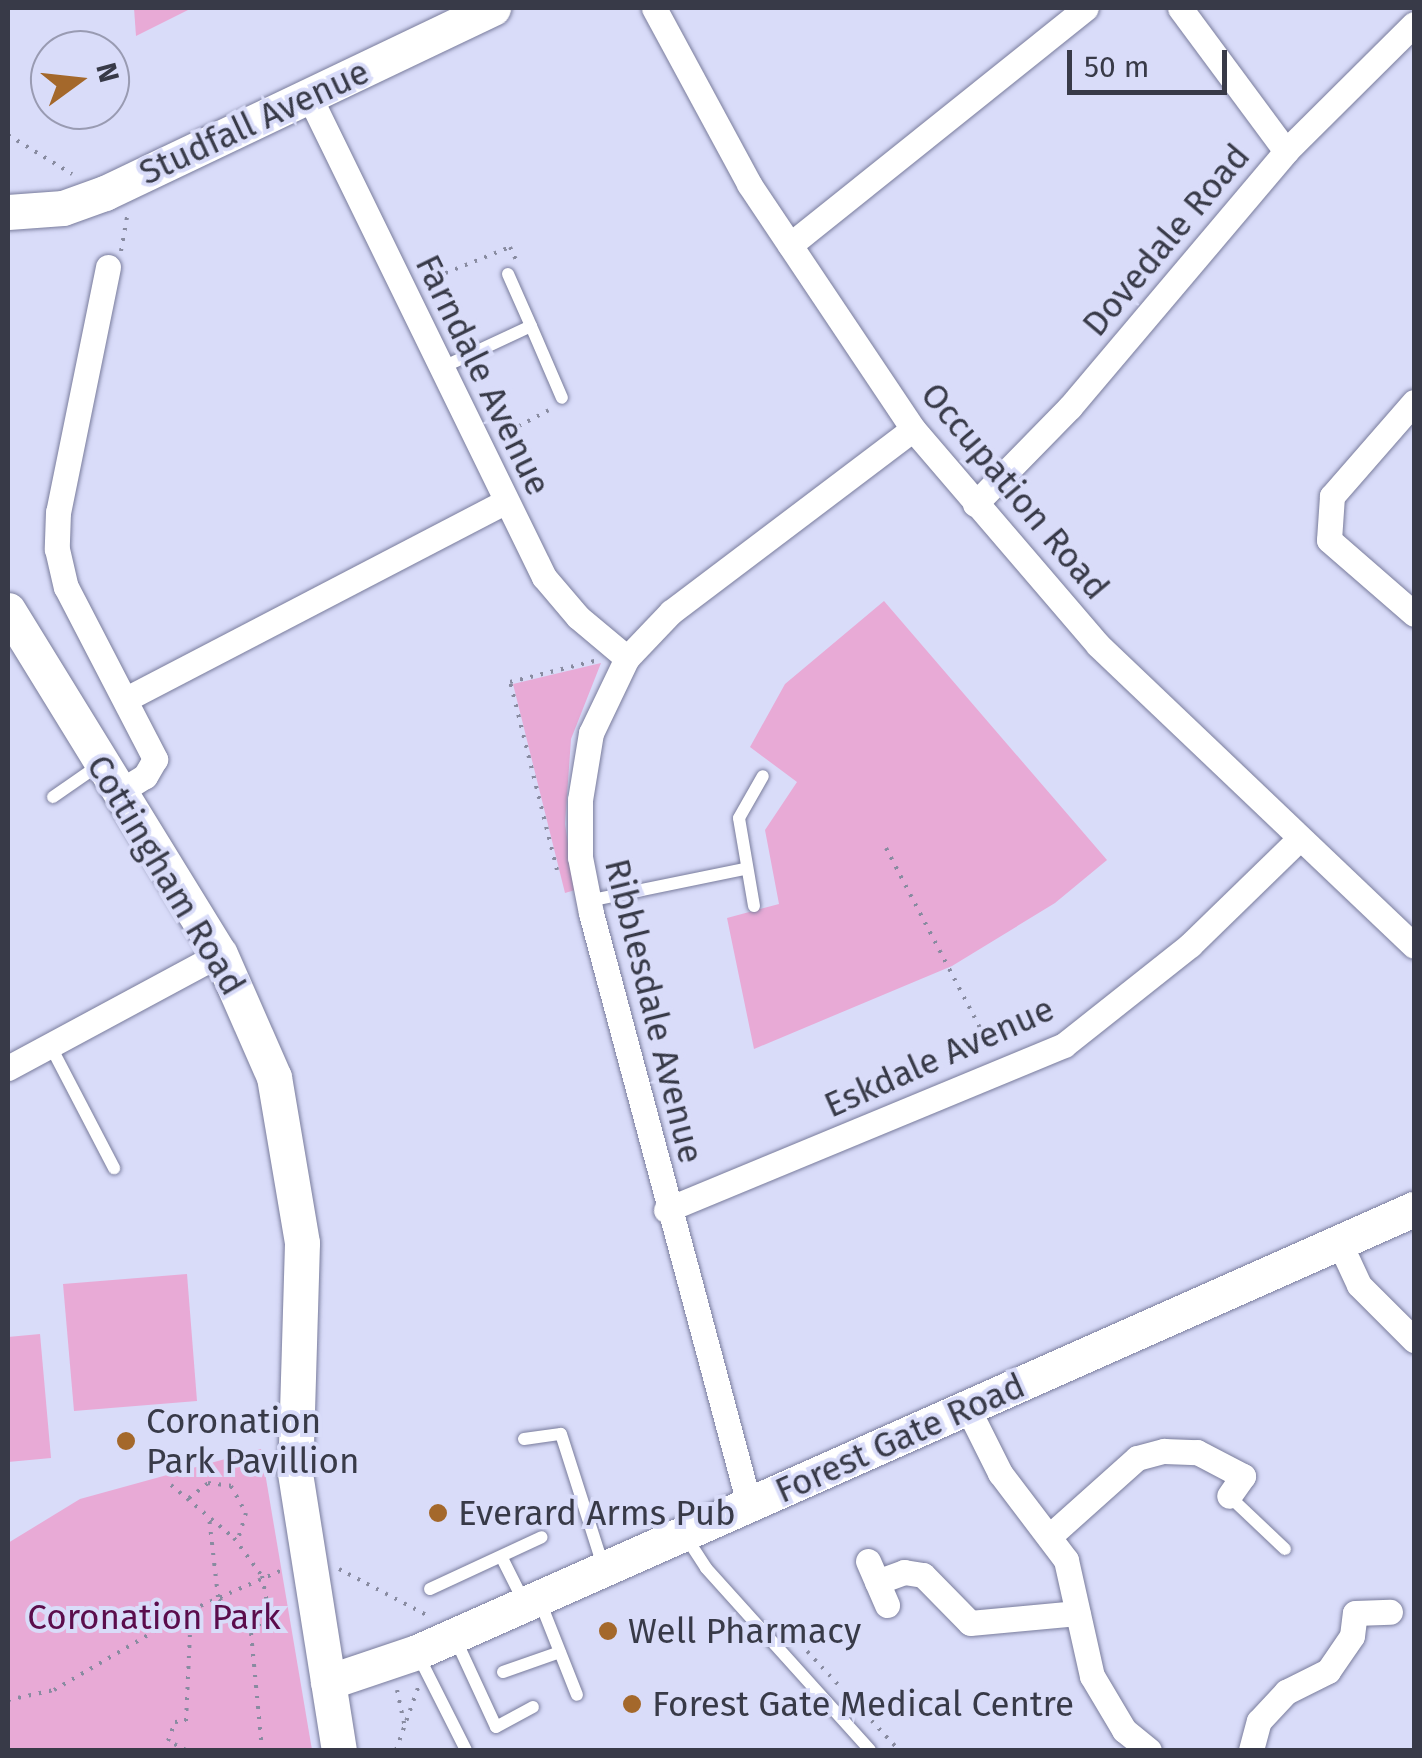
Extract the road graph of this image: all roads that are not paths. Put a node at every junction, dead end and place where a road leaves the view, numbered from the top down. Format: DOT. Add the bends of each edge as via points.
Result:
graph roads {
  1 [pos="493,8"];
  2 [pos="654,8"];
  3 [pos="1086,8"];
  4 [pos="1180,8"];
  5 [pos="1414,24"];
  6 [pos="310,98"];
  7 [pos="1286,151"];
  8 [pos="8,212"];
  9 [pos="790,245"];
  10 [pos="108,268"];
  11 [pos="508,274"];
  12 [pos="530,326"];
  13 [pos="440,368"];
  14 [pos="562,398"];
  15 [pos="1414,402"];
  16 [pos="912,429"];
  17 [pos="505,502"];
  18 [pos="975,504"];
  19 [pos="8,610"];
  20 [pos="1414,614"];
  21 [pos="620,652"];
  22 [pos="128,698"];
  23 [pos="763,776"];
  24 [pos="108,779"];
  25 [pos="54,797"];
  26 [pos="1300,838"];
  27 [pos="744,869"];
  28 [pos="588,901"];
  29 [pos="754,906"];
  30 [pos="1414,946"];
  31 [pos="220,954"];
  32 [pos="50,1046"];
  33 [pos="8,1068"];
  34 [pos="114,1168"];
  35 [pos="1414,1209"];
  36 [pos="666,1210"];
  37 [pos="1340,1244"];
  38 [pos="1414,1340"];
  39 [pos="968,1409"];
  40 [pos="524,1440"];
  41 [pos="1229,1496"];
  42 [pos="749,1504"];
  43 [pos="685,1534"];
  44 [pos="1052,1534"];
  45 [pos="542,1537"];
  46 [pos="1285,1549"];
  47 [pos="502,1558"];
  48 [pos="604,1568"];
  49 [pos="877,1582"];
  50 [pos="430,1589"];
  51 [pos="531,1600"];
  52 [pos="1390,1612"];
  53 [pos="1078,1613"];
  54 [pos="455,1632"];
  55 [pos="560,1652"];
  56 [pos="421,1661"];
  57 [pos="503,1672"];
  58 [pos="328,1682"];
  59 [pos="577,1695"];
  60 [pos="533,1707"];
  61 [pos="339,1750"];
  62 [pos="466,1750"];
  63 [pos="870,1750"];
  64 [pos="1149,1750"];
  65 [pos="1250,1750"];
  1 -- 6 [label="street, Studfall Avenue"];
  2 -- 9 [label="street, Occupation Road"];
  3 -- 9 [label="street"];
  4 -- 7 [label="street"];
  5 -- 7 [label="street, Dovedale Road"];
  6 -- 8 [label="street, Studfall Avenue" via="88,199"];
  6 -- 13 [label="street, Farndale Avenue"];
  7 -- 18 [label="street, Dovedale Road" via="1070,408"];
  9 -- 16 [label="street, Occupation Road"];
  10 -- 22 [label="street" via="58,512 57,549 66,587"];
  11 -- 12 [label="lane"];
  12 -- 13 [label="lane"];
  12 -- 14 [label="lane"];
  13 -- 17 [label="street, Farndale Avenue"];
  15 -- 20 [label="street" via="1332,496 1329,540"];
  16 -- 18 [label="street, Occupation Road"];
  16 -- 21 [label="street, Ribblesdale Avenue"];
  17 -- 21 [label="street, Farndale Avenue" via="544,577"];
  17 -- 22 [label="street"];
  18 -- 26 [label="street, Occupation Road" via="1098,645"];
  19 -- 24 [label="street, Cottingham Road"];
  21 -- 28 [label="street, Ribblesdale Avenue" via="592,733 580,800"];
  22 -- 24 [label="street" via="155,759 145,776"];
  23 -- 27 [label="lane" via="739,818"];
  24 -- 25 [label="lane"];
  24 -- 31 [label="street, Cottingham Road"];
  26 -- 30 [label="street, Occupation Road"];
  26 -- 36 [label="street, Eskdale Avenue" via="1190,944 1064,1046"];
  27 -- 28 [label="lane"];
  27 -- 29 [label="lane"];
  28 -- 36 [label="street, Ribblesdale Avenue"];
  31 -- 32 [label="street"];
  31 -- 58 [label="street, Cottingham Road" via="274,1078 292,1158 302,1243 295,1473"];
  32 -- 33 [label="street"];
  32 -- 34 [label="lane"];
  35 -- 37 [label="street, Forest Gate Road"];
  36 -- 42 [label="street, Ribblesdale Avenue"];
  37 -- 38 [label="street" via="1359,1285"];
  37 -- 39 [label="street, Forest Gate Road"];
  39 -- 42 [label="street, Forest Gate Road"];
  39 -- 44 [label="street" via="1000,1474"];
  40 -- 48 [label="lane" via="561,1434"];
  41 -- 44 [label="street" via="1243,1476 1197,1452 1164,1451 1137,1458"];
  41 -- 46 [label="lane"];
  42 -- 43 [label="street, Forest Gate Road"];
  43 -- 48 [label="street, Forest Gate Road"];
  43 -- 63 [label="lane" via="706,1568"];
  44 -- 53 [label="street" via="1066,1560"];
  45 -- 47 [label="lane"];
  47 -- 50 [label="lane"];
  47 -- 51 [label="lane"];
  48 -- 51 [label="street, Forest Gate Road"];
  49 -- 53 [label="street" via="904,1572 923,1574 970,1623"];
  51 -- 54 [label="street, Forest Gate Road"];
  51 -- 55 [label="lane"];
  52 -- 65 [label="street" via="1355,1613 1352,1636 1328,1671 1286,1692 1259,1720"];
  53 -- 64 [label="street" via="1092,1676 1124,1730"];
  54 -- 56 [label="street, Forest Gate Road"];
  54 -- 60 [label="lane" via="496,1727"];
  55 -- 57 [label="lane"];
  55 -- 59 [label="lane"];
  56 -- 58 [label="street, Forest Gate Road"];
  56 -- 62 [label="lane"];
  58 -- 61 [label="street, Cottingham Road"];
}
